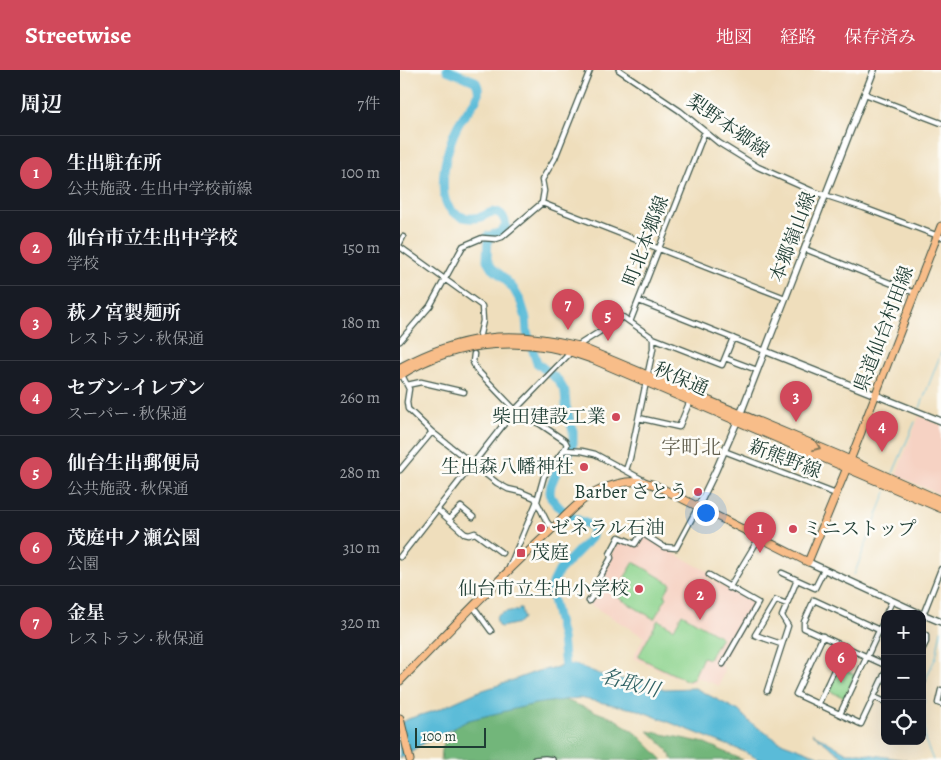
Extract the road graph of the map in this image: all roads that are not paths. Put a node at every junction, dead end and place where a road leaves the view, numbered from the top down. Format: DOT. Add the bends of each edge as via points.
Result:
graph roads {
  1 [pos="590,70"];
  2 [pos="619,70"];
  3 [pos="874,70"];
  4 [pos="865,94"];
  5 [pos="941,123"];
  6 [pos="705,131"];
  7 [pos="825,196"];
  8 [pos="542,203"];
  9 [pos="941,226"];
  10 [pos="939,236"];
  11 [pos="403,237"];
  12 [pos="400,245"];
  13 [pos="659,248"];
  14 [pos="805,249"];
  15 [pos="445,279"];
  16 [pos="915,293"];
  17 [pos="786,298"];
  18 [pos="639,302"];
  19 [pos="630,322"];
  20 [pos="480,334"];
  21 [pos="653,338"];
  22 [pos="733,338"];
  23 [pos="400,341"];
  24 [pos="574,349"];
  25 [pos="765,351"];
  26 [pos="474,354"];
  27 [pos="725,358"];
  28 [pos="757,370"];
  29 [pos="400,372"];
  30 [pos="646,379"];
  31 [pos="407,385"];
  32 [pos="464,392"];
  33 [pos="876,395"];
  34 [pos="690,401"];
  35 [pos="515,410"];
  36 [pos="639,418"];
  37 [pos="738,418"];
  38 [pos="941,421"];
  39 [pos="432,432"];
  40 [pos="566,450"];
  41 [pos="724,451"];
  42 [pos="849,464"];
  43 [pos="472,465"];
  44 [pos="400,470"];
  45 [pos="626,470"];
  46 [pos="651,484"];
  47 [pos="836,494"];
  48 [pos="537,501"];
  49 [pos="941,501"];
  50 [pos="698,507"];
  51 [pos="941,508"];
  52 [pos="438,510"];
  53 [pos="473,517"];
  54 [pos="449,519"];
  55 [pos="555,527"];
  56 [pos="759,538"];
  57 [pos="502,554"];
  58 [pos="400,557"];
  59 [pos="808,562"];
  60 [pos="941,568"];
  61 [pos="508,570"];
  62 [pos="824,570"];
  63 [pos="782,573"];
  64 [pos="708,575"];
  65 [pos="797,580"];
  66 [pos="729,588"];
  67 [pos="589,601"];
  68 [pos="892,601"];
  69 [pos="787,604"];
  70 [pos="473,606"];
  71 [pos="888,610"];
  72 [pos="910,610"];
  73 [pos="924,610"];
  74 [pos="926,616"];
  75 [pos="941,622"];
  76 [pos="881,626"];
  77 [pos="879,630"];
  78 [pos="491,631"];
  79 [pos="823,636"];
  80 [pos="781,644"];
  81 [pos="845,646"];
  82 [pos="867,656"];
  83 [pos="881,663"];
  84 [pos="723,664"];
  85 [pos="400,681"];
  86 [pos="881,682"];
  87 [pos="941,690"];
  88 [pos="767,691"];
  89 [pos="874,697"];
  90 [pos="881,700"];
  91 [pos="941,704"];
  92 [pos="818,705"];
  93 [pos="840,714"];
  94 [pos="400,718"];
  95 [pos="410,760"];
  96 [pos="535,760"];
  97 [pos="552,760"];
  1 -- 8 [label="street" via="555,158 542,180"];
  2 -- 6 [label="street, 梨野本郷線"];
  3 -- 4 [label="street, 本郷嶺山線"];
  4 -- 5 [label="street"];
  4 -- 7 [label="street, 本郷嶺山線"];
  6 -- 7 [label="street, 梨野本郷線" via="758,167"];
  6 -- 13 [label="street, 町北本郷線"];
  7 -- 10 [label="street, 梨野本郷線"];
  7 -- 14 [label="street, 本郷嶺山線"];
  8 -- 13 [label="street"];
  8 -- 15 [label="street" via="502,236 482,238 464,246"];
  9 -- 10 [label="main road, 県道仙台村田線"];
  10 -- 16 [label="main road, 県道仙台村田線"];
  11 -- 12 [label="street"];
  12 -- 15 [label="street"];
  13 -- 17 [label="street"];
  13 -- 18 [label="street, 町北本郷線"];
  14 -- 16 [label="street"];
  14 -- 17 [label="street, 本郷嶺山線"];
  15 -- 20 [label="street" via="482,306"];
  15 -- 23 [label="street" via="430,306"];
  16 -- 33 [label="main road, 県道仙台村田線"];
  17 -- 25 [label="street, 本郷嶺山線"];
  18 -- 19 [label="street, 町北本郷線"];
  18 -- 22 [label="street"];
  19 -- 21 [label="street"];
  19 -- 24 [label="street" via="623,317"];
  21 -- 27 [label="street" via="722,365"];
  21 -- 30 [label="street"];
  22 -- 25 [label="street"];
  22 -- 27 [label="street"];
  24 -- 29 [label="highway, 秋保通" via="501,337 470,341 428,354"];
  24 -- 30 [label="highway, 秋保通"];
  24 -- 35 [label="street"];
  25 -- 28 [label="street, 本郷嶺山線"];
  25 -- 33 [label="street"];
  26 -- 35 [label="street" via="476,369"];
  27 -- 28 [label="street"];
  28 -- 37 [label="street, 本郷嶺山線"];
  29 -- 31 [label="street"];
  30 -- 34 [label="highway, 秋保通"];
  30 -- 36 [label="street"];
  30 -- 37 [label="highway, 秋保通"];
  31 -- 32 [label="street" via="421,382"];
  31 -- 39 [label="street" via="408,409"];
  33 -- 38 [label="street"];
  33 -- 42 [label="main road, 県道仙台村田線"];
  34 -- 36 [label="street" via="679,427"];
  34 -- 37 [label="highway, 秋保通"];
  35 -- 40 [label="street" via="565,441"];
  35 -- 43 [label="street"];
  36 -- 45 [label="street"];
  37 -- 41 [label="street, 本郷嶺山線"];
  37 -- 42 [label="highway, 秋保通"];
  39 -- 43 [label="street"];
  39 -- 44 [label="street"];
  40 -- 45 [label="street" via="595,454"];
  40 -- 48 [label="street" via="544,476"];
  41 -- 47 [label="street, 新熊野線"];
  41 -- 50 [label="street, 本郷嶺山線"];
  42 -- 47 [label="main road, 県道仙台村田線"];
  42 -- 49 [label="highway, 秋保通"];
  42 -- 51 [label="highway, 秋保通"];
  43 -- 48 [label="street" via="508,489"];
  43 -- 52 [label="street"];
  45 -- 46 [label="street"];
  46 -- 50 [label="main road"];
  46 -- 55 [label="main road" via="630,482 597,491"];
  47 -- 59 [label="main road, 県道仙台村田線"];
  48 -- 55 [label="street" via="547,522"];
  48 -- 61 [label="street"];
  50 -- 56 [label="main road"];
  50 -- 67 [label="street" via="676,548 664,547 642,533 634,544 619,536 596,584 599,587"];
  52 -- 54 [label="street"];
  52 -- 58 [label="street"];
  53 -- 54 [label="street" via="461,506"];
  54 -- 57 [label="street" via="465,534 475,533"];
  55 -- 61 [label="main road"];
  56 -- 59 [label="main road"];
  56 -- 66 [label="street"];
  59 -- 62 [label="street"];
  60 -- 73 [label="street"];
  61 -- 70 [label="main road"];
  62 -- 65 [label="street" via="815,588"];
  62 -- 68 [label="street"];
  63 -- 65 [label="street"];
  64 -- 66 [label="street"];
  65 -- 69 [label="street"];
  66 -- 84 [label="street" via="758,603"];
  68 -- 71 [label="street"];
  68 -- 72 [label="street"];
  69 -- 80 [label="street" via="782,616 788,626"];
  69 -- 80 [label="street" via="776,600 755,634"];
  70 -- 78 [label="street"];
  70 -- 85 [label="main road"];
  74 -- 75 [label="street"];
  76 -- 77 [label="street"];
  77 -- 79 [label="street" via="814,600 804,628"];
  77 -- 82 [label="street"];
  79 -- 81 [label="street"];
  79 -- 92 [label="street" via="796,694"];
  80 -- 88 [label="street"];
  81 -- 82 [label="street"];
  81 -- 92 [label="street"];
  82 -- 83 [label="street"];
  82 -- 93 [label="street"];
  86 -- 89 [label="street"];
  87 -- 91 [label="street" via="938,703"];
  89 -- 90 [label="street"];
  89 -- 93 [label="street" via="862,724"];
  92 -- 93 [label="street"];
  94 -- 95 [label="main road"];
  96 -- 97 [label="street"];
}
